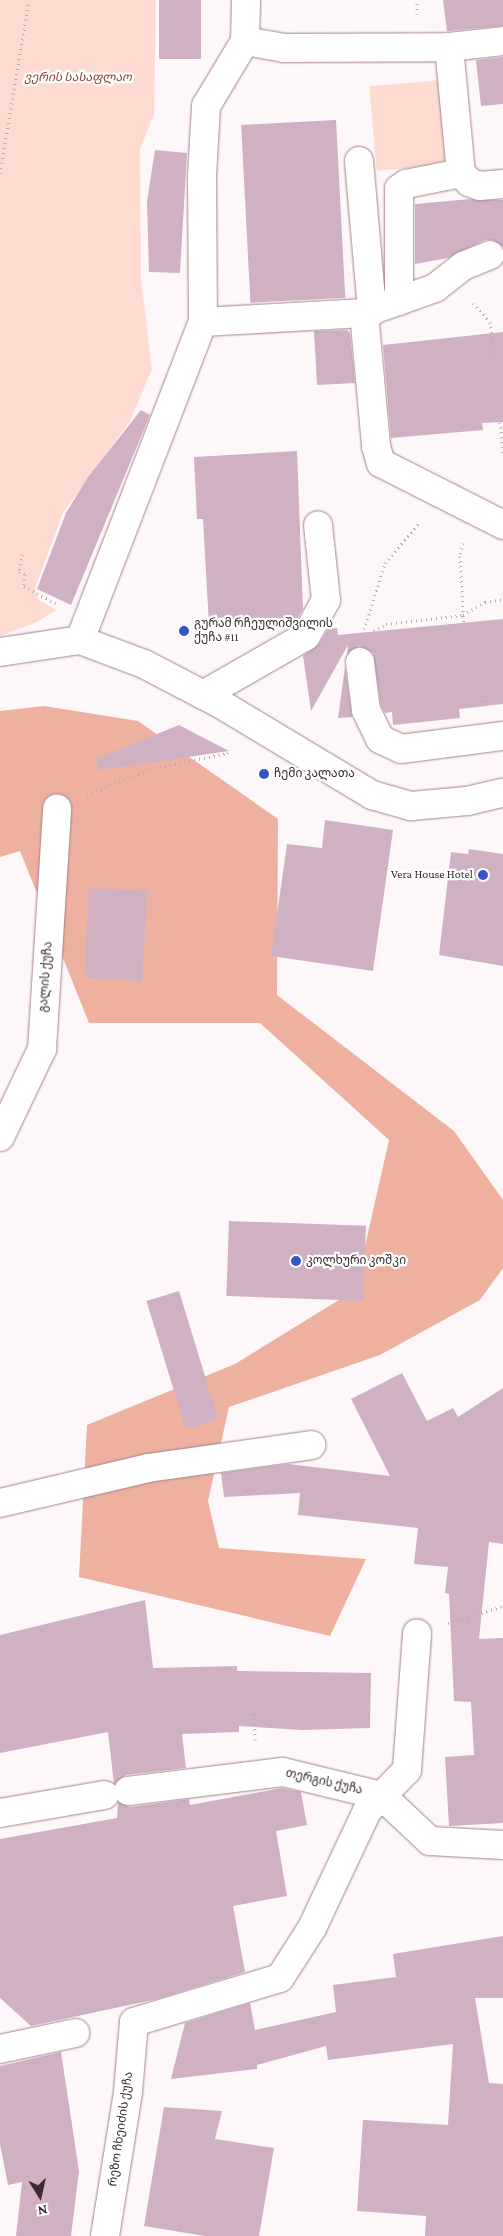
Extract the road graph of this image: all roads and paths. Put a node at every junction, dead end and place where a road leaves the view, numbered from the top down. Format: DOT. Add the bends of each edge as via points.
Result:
graph roads {
  1 [pos="29,0"];
  2 [pos="246,0"];
  3 [pos="503,41"];
  4 [pos="245,42"];
  5 [pos="448,47"];
  6 [pos="359,161"];
  7 [pos="0,173"];
  8 [pos="461,173"];
  9 [pos="503,184"];
  10 [pos="490,255"];
  11 [pos="449,277"];
  12 [pos="399,301"];
  13 [pos="368,312"];
  14 [pos="203,322"];
  15 [pos="494,356"];
  16 [pos="500,422"];
  17 [pos="503,456"];
  18 [pos="318,525"];
  19 [pos="503,525"];
  20 [pos="411,536"];
  21 [pos="22,554"];
  22 [pos="460,556"];
  23 [pos="503,600"];
  24 [pos="59,605"];
  25 [pos="463,616"];
  26 [pos="464,629"];
  27 [pos="80,640"];
  28 [pos="361,651"];
  29 [pos="0,652"];
  30 [pos="203,695"];
  31 [pos="503,736"];
  32 [pos="227,753"];
  33 [pos="503,793"];
  34 [pos="57,808"];
  35 [pos="0,1137"];
  36 [pos="311,1445"];
  37 [pos="0,1503"];
  38 [pos="503,1606"];
  39 [pos="417,1633"];
  40 [pos="254,1709"];
  41 [pos="255,1750"];
  42 [pos="382,1796"];
  43 [pos="0,1813"];
  44 [pos="503,1845"];
  45 [pos="75,2033"];
  46 [pos="0,2048"];
  47 [pos="105,2236"];
  1 -- 7 [label="path"];
  2 -- 4 [label="street"];
  3 -- 5 [label="street"];
  4 -- 5 [label="street" via="284,48"];
  4 -- 14 [label="street" via="206,106 202,176"];
  5 -- 8 [label="street"];
  6 -- 13 [label="street"];
  8 -- 9 [label="street" via="469,182 480,186"];
  8 -- 12 [label="street" via="406,184 399,189"];
  10 -- 11 [label="street" via="463,266"];
  11 -- 12 [label="street" via="435,288"];
  11 -- 15 [label="path" via="490,322"];
  12 -- 13 [label="street"];
  13 -- 14 [label="street"];
  13 -- 19 [label="street" via="376,446 381,463"];
  14 -- 27 [label="street"];
  16 -- 17 [label="path"];
  18 -- 30 [label="street" via="326,600 306,636"];
  20 -- 28 [label="path" via="385,563"];
  21 -- 24 [label="path" via="19,572 25,574 24,586"];
  22 -- 25 [label="path"];
  23 -- 25 [label="path" via="485,602"];
  25 -- 26 [label="path"];
  25 -- 28 [label="path" via="386,624"];
  27 -- 29 [label="street"];
  27 -- 30 [label="street" via="144,664"];
  28 -- 31 [label="street" via="366,710 380,738 401,749"];
  30 -- 33 [label="street" via="372,794 411,806"];
  32 -- 34 [label="path" via="150,769"];
  34 -- 35 [label="street, გალის ქუჩა" via="42,1049"];
  36 -- 37 [label="street" via="148,1468"];
  38 -- 39 [label="path"];
  39 -- 42 [label="street" via="407,1770"];
  40 -- 41 [label="path"];
  42 -- 43 [label="street, თერგის ქუჩა" via="283,1772 116,1793"];
  42 -- 44 [label="street, თერგის ქუჩა" via="430,1841"];
  42 -- 47 [label="street, რეზო ჩხეიძის ქუჩა" via="367,1811 312,1928 280,1978 134,2022 128,2092"];
  45 -- 46 [label="street"];
}
